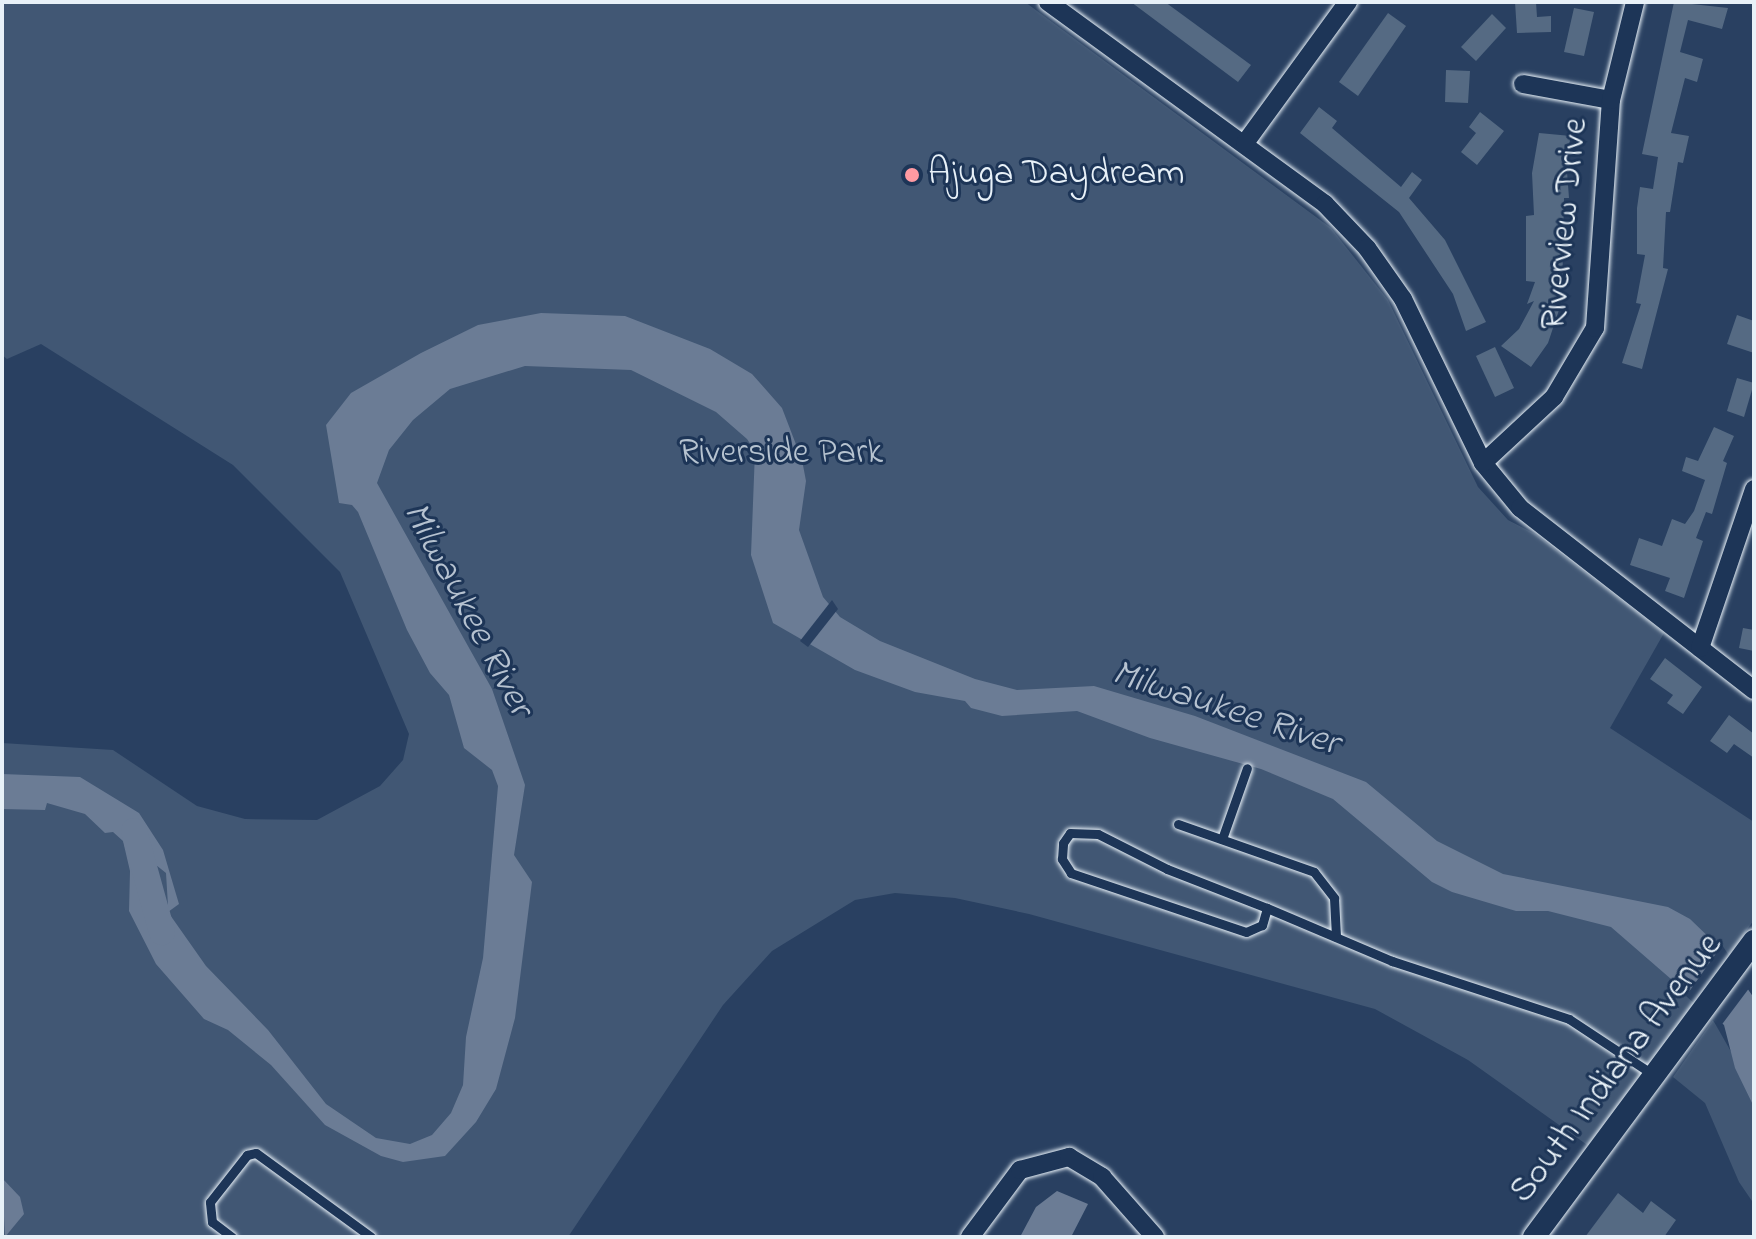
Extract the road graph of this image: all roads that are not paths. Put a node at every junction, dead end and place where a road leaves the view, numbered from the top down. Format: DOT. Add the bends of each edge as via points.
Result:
graph roads {
  1 [pos="1048,2"];
  2 [pos="1348,2"];
  3 [pos="1635,2"];
  4 [pos="1523,84"];
  5 [pos="1611,100"];
  6 [pos="1245,143"];
  7 [pos="1483,463"];
  8 [pos="1754,489"];
  9 [pos="1700,648"];
  10 [pos="1754,690"];
  11 [pos="1247,768"];
  12 [pos="1178,824"];
  13 [pos="1222,839"];
  14 [pos="1267,908"];
  15 [pos="1336,937"];
  16 [pos="1750,948"];
  17 [pos="1657,1077"];
  18 [pos="232,1237"];
  19 [pos="371,1237"];
  20 [pos="970,1237"];
  21 [pos="1155,1237"];
  22 [pos="1534,1237"];
  1 -- 6 [label="street"];
  2 -- 6 [label="street"];
  3 -- 5 [label="street, Riverview Drive"];
  4 -- 5 [label="street"];
  5 -- 7 [label="street, Riverview Drive" via="1595,328 1554,397"];
  6 -- 7 [label="street" via="1325,204 1367,248 1403,299"];
  7 -- 9 [label="street" via="1520,508"];
  8 -- 9 [label="street"];
  9 -- 10 [label="street"];
  11 -- 13 [label="lane"];
  12 -- 13 [label="lane"];
  13 -- 15 [label="lane" via="1322,879 1336,907"];
  14 -- 14 [label="lane" via="1167,869 1098,834 1070,833 1063,843 1062,859 1071,873 1246,932 1262,925"];
  14 -- 15 [label="lane"];
  15 -- 17 [label="lane" via="1447,981 1569,1019"];
  16 -- 17 [label="street, South Indiana Avenue"];
  17 -- 22 [label="street, South Indiana Avenue"];
  18 -- 19 [label="lane" via="212,1222 210,1202 247,1155 256,1153"];
  20 -- 21 [label="street" via="1020,1170 1069,1157 1102,1177"];
}
